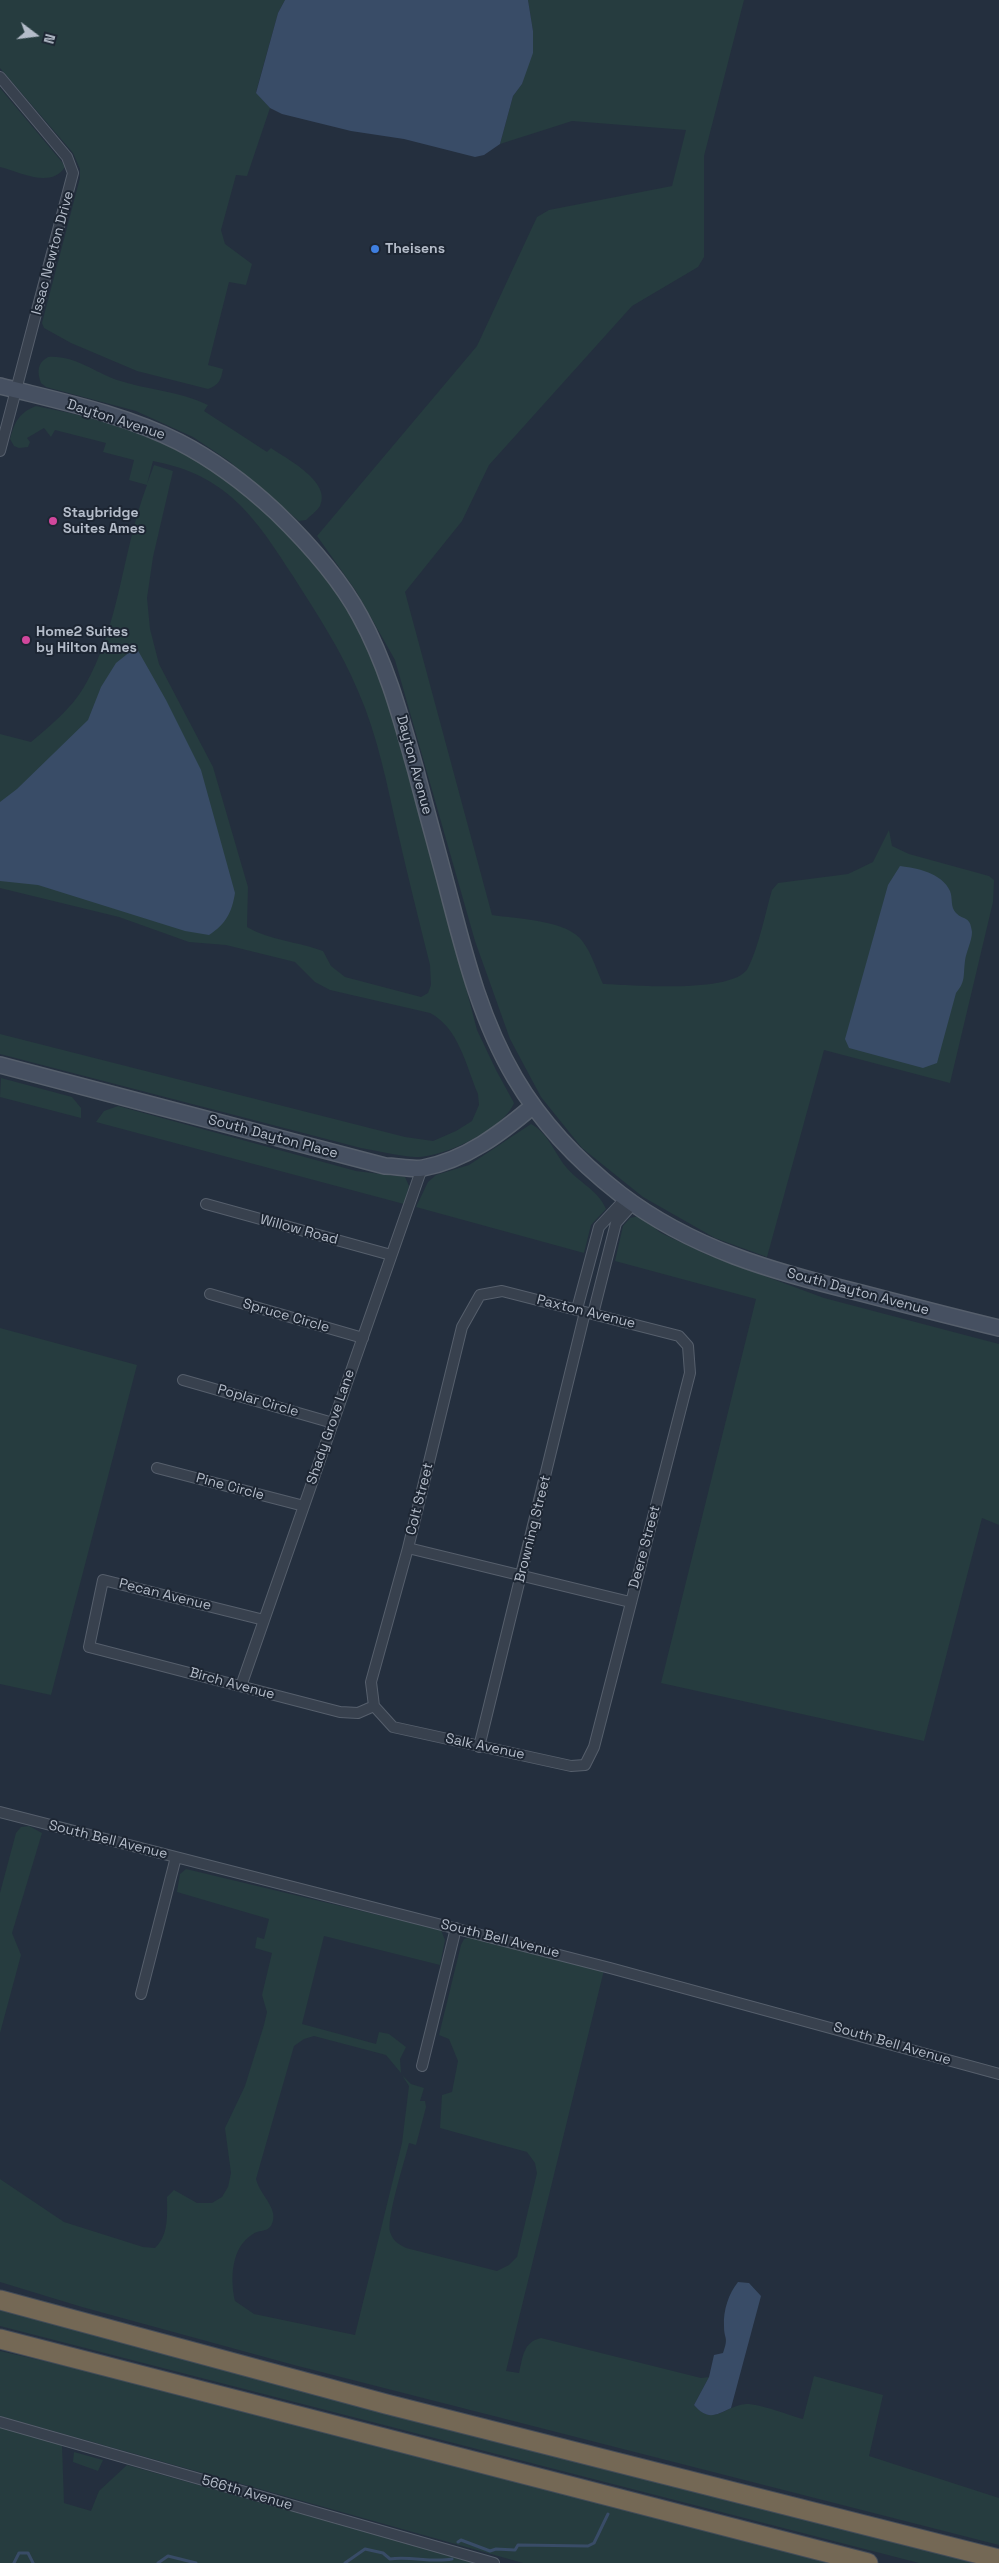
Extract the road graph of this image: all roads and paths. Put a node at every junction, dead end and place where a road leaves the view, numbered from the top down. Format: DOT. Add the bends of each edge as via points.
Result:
graph roads {
  1 [pos="0,77"];
  2 [pos="0,386"];
  3 [pos="16,390"];
  4 [pos="0,451"];
  5 [pos="0,1065"];
  6 [pos="533,1106"];
  7 [pos="422,1168"];
  8 [pos="630,1200"];
  9 [pos="206,1204"];
  10 [pos="718,1251"];
  11 [pos="392,1255"];
  12 [pos="210,1294"];
  13 [pos="480,1295"];
  14 [pos="585,1312"];
  15 [pos="999,1328"];
  16 [pos="362,1338"];
  17 [pos="688,1346"];
  18 [pos="183,1380"];
  19 [pos="333,1423"];
  20 [pos="157,1468"];
  21 [pos="304,1506"];
  22 [pos="408,1548"];
  23 [pos="521,1575"];
  24 [pos="630,1602"];
  25 [pos="264,1620"];
  26 [pos="89,1647"];
  27 [pos="241,1686"];
  28 [pos="374,1706"];
  29 [pos="479,1747"];
  30 [pos="594,1747"];
  31 [pos="0,1812"];
  32 [pos="176,1857"];
  33 [pos="456,1928"];
  34 [pos="141,1994"];
  35 [pos="422,2066"];
  36 [pos="999,2074"];
  37 [pos="0,2300"];
  38 [pos="0,2340"];
  39 [pos="0,2422"];
  40 [pos="999,2559"];
  41 [pos="494,2563"];
  42 [pos="868,2563"];
  1 -- 3 [label="street, Issac Newton Drive" via="67,157 73,172"];
  2 -- 3 [label="main road, Dayton Avenue"];
  3 -- 4 [label="street, Issac Newton Drive"];
  3 -- 6 [label="main road, Dayton Avenue" via="133,423 178,441 204,456 260,497 300,535 338,581 365,625 400,713 467,964 486,1020 513,1075"];
  5 -- 7 [label="main road, South Dayton Place" via="385,1166"];
  6 -- 7 [label="main road, South Dayton Place" via="487,1142 452,1160"];
  6 -- 8 [label="main road, Dayton Avenue" via="582,1160"];
  7 -- 11 [label="street, Shady Grove Lane"];
  8 -- 10 [label="main road, Dayton Avenue" via="676,1230"];
  8 -- 14 [label="street, Browning Street" via="616,1223"];
  8 -- 14 [label="street, Browning Street" via="599,1227"];
  9 -- 11 [label="street, Willow Road"];
  10 -- 15 [label="main road, South Dayton Avenue" via="754,1265"];
  11 -- 16 [label="street, Shady Grove Lane"];
  12 -- 16 [label="street, Spruce Circle"];
  13 -- 14 [label="street, Paxton Avenue" via="502,1291"];
  13 -- 22 [label="street, Colt Street" via="462,1326"];
  14 -- 17 [label="street, Paxton Avenue" via="679,1336"];
  14 -- 23 [label="street, Browning Street"];
  16 -- 19 [label="street, Shady Grove Lane"];
  17 -- 24 [label="street, Deere Street" via="690,1373"];
  18 -- 19 [label="street, Poplar Circle"];
  19 -- 21 [label="street, Shady Grove Lane"];
  20 -- 21 [label="street, Pine Circle"];
  21 -- 25 [label="street, Shady Grove Lane"];
  22 -- 23 [label="street"];
  22 -- 28 [label="street, Colt Street" via="372,1682"];
  23 -- 24 [label="street"];
  23 -- 29 [label="street, Browning Street"];
  24 -- 30 [label="street, Deere Street"];
  25 -- 26 [label="street, Pecan Avenue" via="103,1580"];
  25 -- 27 [label="street, Shady Grove Lane"];
  26 -- 27 [label="street, Birch Avenue"];
  27 -- 28 [label="street, Birch Avenue" via="340,1712 358,1713"];
  28 -- 29 [label="street, Salk Avenue" via="393,1727"];
  29 -- 30 [label="street, Salk Avenue" via="571,1766 585,1765"];
  31 -- 32 [label="street, South Bell Avenue"];
  32 -- 33 [label="street, South Bell Avenue"];
  32 -- 34 [label="street"];
  33 -- 35 [label="street"];
  33 -- 36 [label="street, South Bell Avenue"];
  37 -- 40 [label="highway" via="395,2406"];
  38 -- 42 [label="highway"];
  39 -- 41 [label="street, 566th Avenue"];
}
